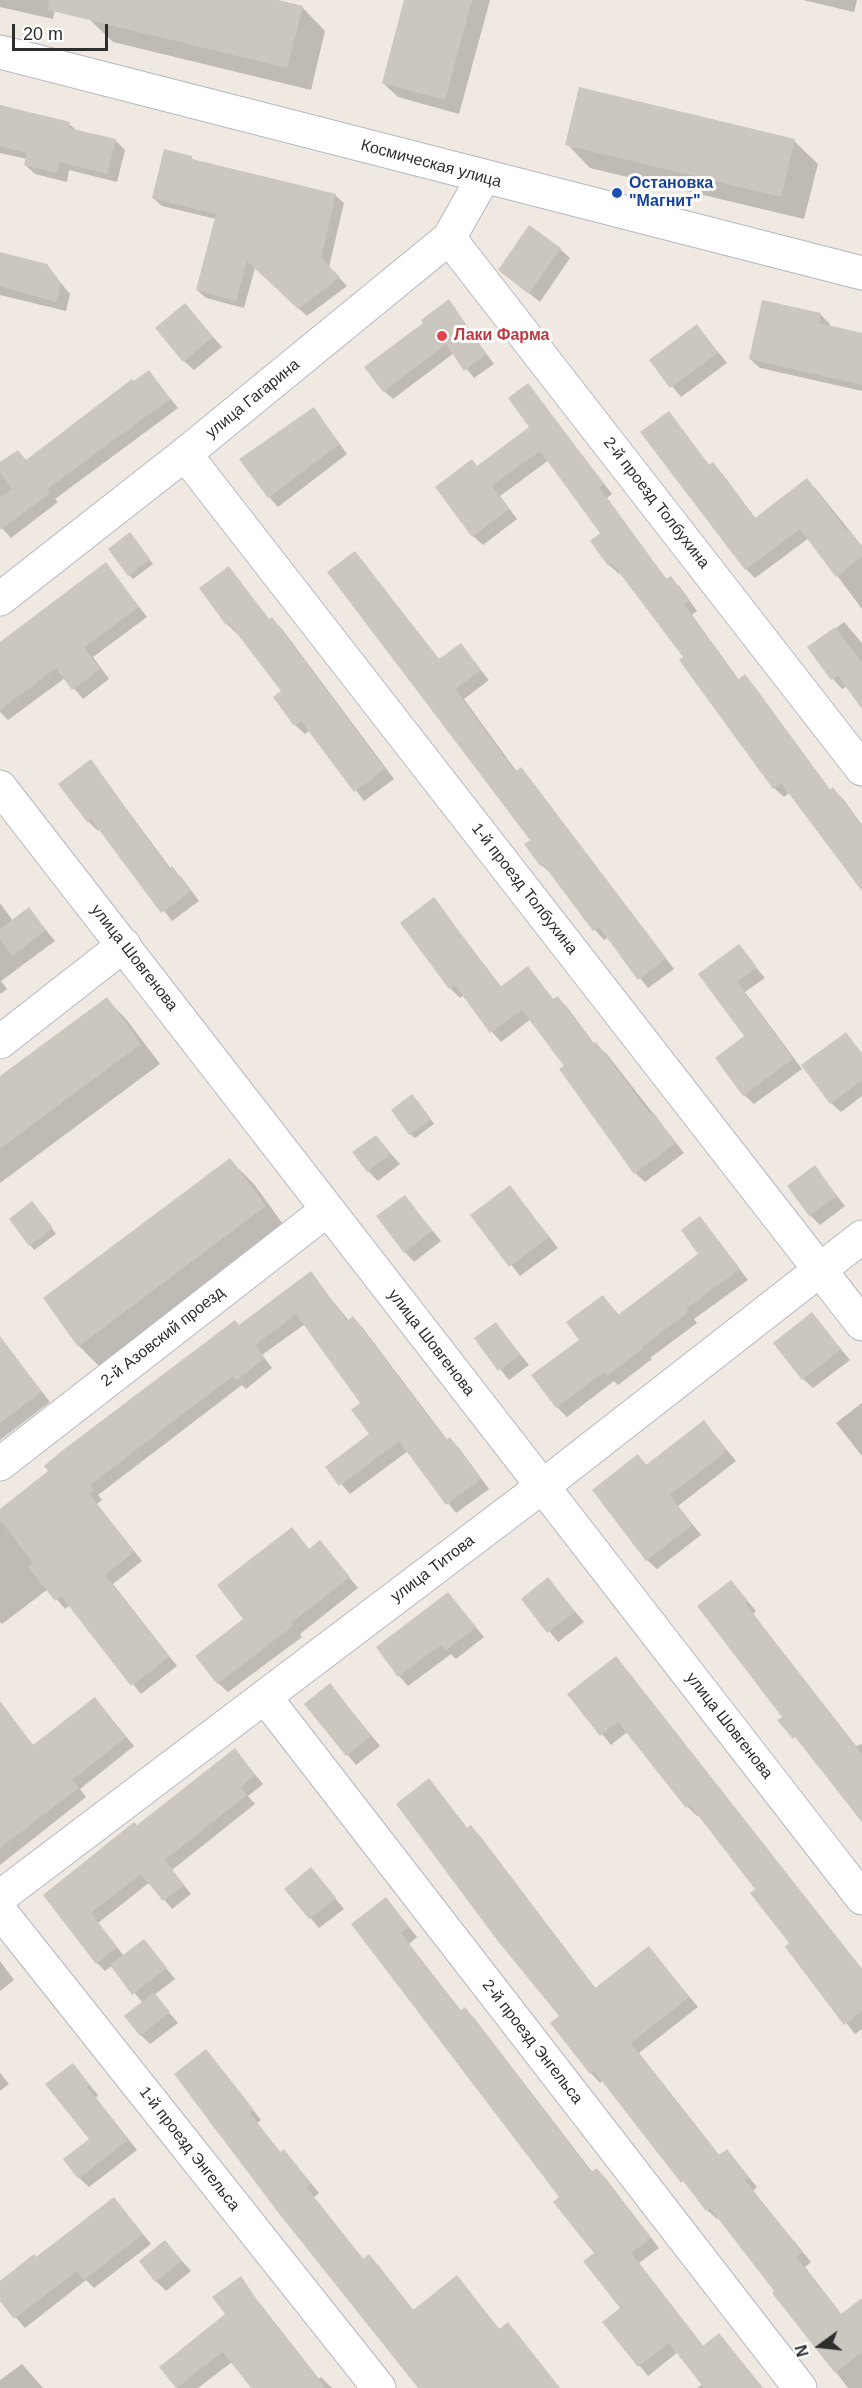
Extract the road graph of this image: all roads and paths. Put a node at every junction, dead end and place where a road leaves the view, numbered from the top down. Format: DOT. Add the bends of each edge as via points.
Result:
graph roads {
  1 [pos="0,52"];
  2 [pos="483,178"];
  3 [pos="449,238"];
  4 [pos="862,273"];
  5 [pos="185,454"];
  6 [pos="0,599"];
  7 [pos="862,769"];
  8 [pos="0,787"];
  9 [pos="124,945"];
  10 [pos="0,1042"];
  11 [pos="327,1210"];
  12 [pos="862,1237"];
  13 [pos="820,1269"];
  14 [pos="862,1324"];
  15 [pos="0,1464"];
  16 [pos="543,1485"];
  17 [pos="265,1697"];
  18 [pos="0,1897"];
  19 [pos="862,1898"];
  20 [pos="0,1911"];
  21 [pos="379,2388"];
  22 [pos="800,2388"];
  1 -- 2 [label="street, Космическая улица"];
  2 -- 3 [label="street, улица Гагарина"];
  2 -- 4 [label="street, Космическая улица"];
  3 -- 5 [label="street, улица Гагарина"];
  3 -- 7 [label="street, 2-й проезд Толбухина"];
  5 -- 6 [label="street, улица Гагарина"];
  5 -- 13 [label="street, 1-й проезд Толбухина"];
  8 -- 9 [label="street, улица Шовгенова"];
  9 -- 10 [label="street"];
  9 -- 11 [label="street, улица Шовгенова"];
  11 -- 15 [label="street, 2-й Азовский проезд"];
  11 -- 16 [label="street, улица Шовгенова"];
  12 -- 13 [label="street, улица Титова"];
  13 -- 14 [label="street, 1-й проезд Толбухина"];
  13 -- 16 [label="street, улица Титова"];
  16 -- 17 [label="street, улица Титова"];
  16 -- 19 [label="street, улица Шовгенова"];
  17 -- 18 [label="street, улица Титова"];
  17 -- 22 [label="street, 2-й проезд Энгельса"];
  20 -- 21 [label="street, 1-й проезд Энгельса"];
}
